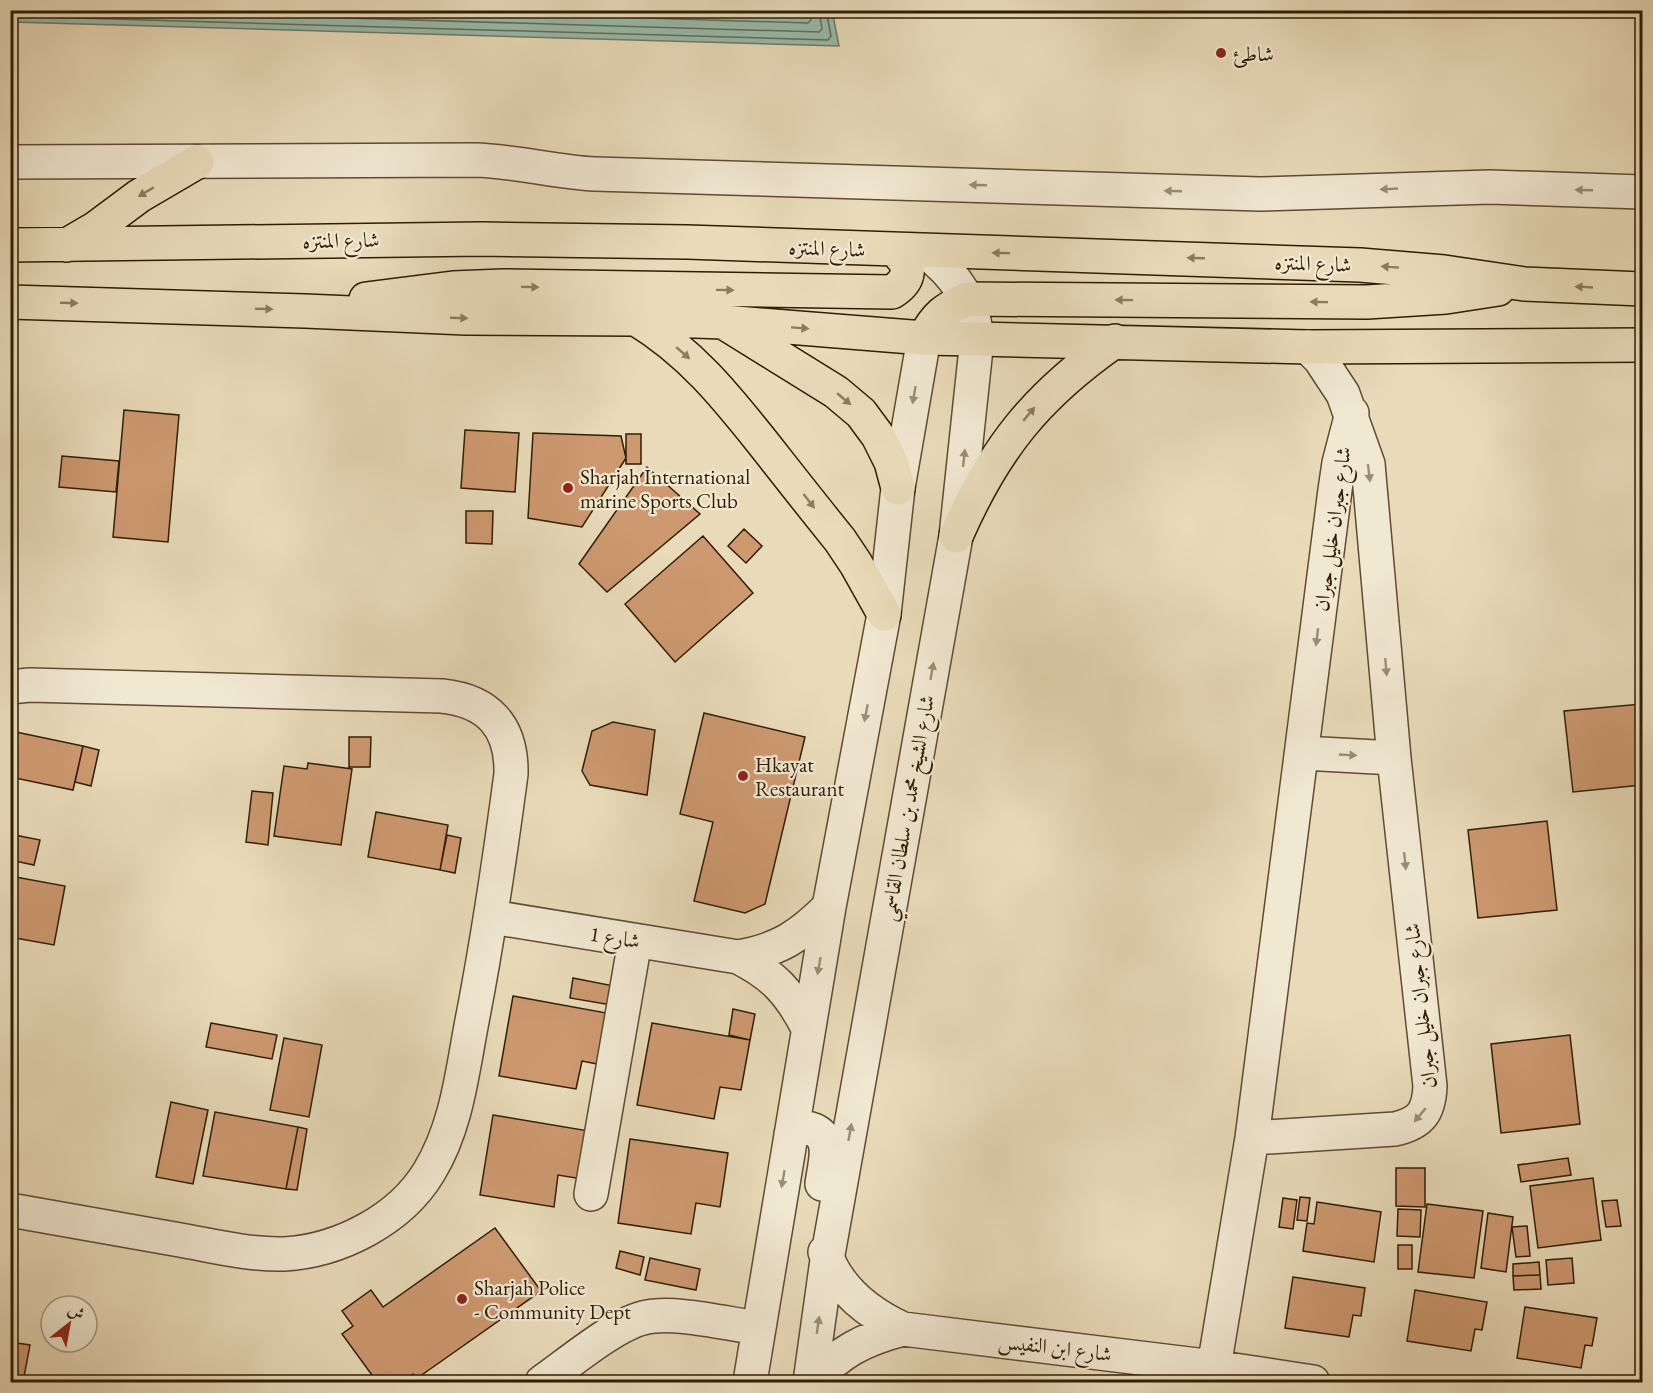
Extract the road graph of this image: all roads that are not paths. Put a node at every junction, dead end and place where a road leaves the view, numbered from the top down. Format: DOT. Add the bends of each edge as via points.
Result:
graph roads {
  1 [pos="10,162"];
  2 [pos="197,162"];
  3 [pos="1642,192"];
  4 [pos="10,245"];
  5 [pos="67,245"];
  6 [pos="909,250"];
  7 [pos="1524,284"];
  8 [pos="1642,289"];
  9 [pos="968,299"];
  10 [pos="10,302"];
  11 [pos="305,311"];
  12 [pos="636,319"];
  13 [pos="724,322"];
  14 [pos="924,338"];
  15 [pos="977,339"];
  16 [pos="1115,341"];
  17 [pos="1642,345"];
  18 [pos="1308,347"];
  19 [pos="1352,413"];
  20 [pos="898,488"];
  21 [pos="956,536"];
  22 [pos="884,614"];
  23 [pos="10,687"];
  24 [pos="1303,753"];
  25 [pos="1394,758"];
  26 [pos="829,907"];
  27 [pos="492,917"];
  28 [pos="635,940"];
  29 [pos="738,957"];
  30 [pos="808,1028"];
  31 [pos="791,1134"];
  32 [pos="1252,1138"];
  33 [pos="591,1194"];
  34 [pos="10,1210"];
  35 [pos="827,1260"];
  36 [pos="759,1328"];
  37 [pos="903,1329"];
  38 [pos="1214,1367"];
  39 [pos="542,1383"];
  40 [pos="750,1383"];
  41 [pos="811,1383"];
  42 [pos="1313,1383"];
  1 -- 2 [label="street"];
  3 -- 2 [label="street, one-way" via="1490,187 1260,194 596,174 497,161"];
  2 -- 5 [label="main road, one-way"];
  4 -- 5 [label="main road, شارع المنتزه"];
  5 -- 6 [label="main road, شارع المنتزه" via="481,239"];
  7 -- 6 [label="main road, شارع المنتزه, one-way" via="1360,265"];
  6 -- 9 [label="street, شارع الشيخ محمد بن سلطان القاسمي" via="942,264"];
  11 -- 6 [label="main road, one-way" via="404,293 493,286 892,292 906,277 903,256"];
  8 -- 7 [label="main road, شارع المنتزه, one-way"];
  7 -- 9 [label="main road, one-way" via="1446,297 1367,302"];
  9 -- 14 [label="main road" via="941,313"];
  9 -- 15 [label="street, شارع الشيخ محمد بن سلطان القاسمي"];
  10 -- 11 [label="main road, one-way"];
  11 -- 12 [label="main road, one-way" via="466,318"];
  12 -- 13 [label="main road"];
  12 -- 22 [label="main road, one-way" via="684,353 726,397 840,540"];
  13 -- 14 [label="main road, one-way"];
  13 -- 20 [label="main road, one-way" via="836,392 861,413 891,462"];
  14 -- 15 [label="main road"];
  14 -- 20 [label="street, one-way"];
  15 -- 16 [label="main road"];
  21 -- 15 [label="street, شارع الشيخ محمد بن سلطان القاسمي, one-way"];
  16 -- 18 [label="main road"];
  21 -- 16 [label="main road, one-way" via="971,500 1012,435 1054,388"];
  17 -- 18 [label="main road"];
  18 -- 19 [label="street, شارع جبران خليل جبران" via="1334,377"];
  19 -- 24 [label="street, شارع جبران خليل جبران, one-way" via="1335,490"];
  19 -- 25 [label="street, شارع جبران خليل جبران, one-way" via="1368,464"];
  20 -- 22 [label="street"];
  35 -- 21 [label="street, شارع الشيخ محمد بن سلطان القاسمي, one-way"];
  22 -- 26 [label="street, one-way"];
  23 -- 27 [label="street" via="442,696 480,707 506,736 511,755"];
  24 -- 25 [label="street, one-way"];
  24 -- 32 [label="street, شارع جبران خليل جبران"];
  25 -- 32 [label="street, شارع جبران خليل جبران, one-way" via="1429,1101 1422,1115 1410,1125 1395,1129"];
  26 -- 29 [label="street, شارع 1" via="797,936 779,946"];
  26 -- 30 [label="street, one-way"];
  27 -- 28 [label="street, شارع 1"];
  27 -- 34 [label="street" via="447,1137 428,1174 400,1207 365,1231 326,1247 284,1254 241,1251"];
  28 -- 29 [label="street, شارع 1"];
  28 -- 33 [label="street"];
  29 -- 30 [label="street, شارع 1" via="773,978"];
  30 -- 31 [label="street"];
  31 -- 35 [label="street" via="807,1127 823,1136 826,1145 818,1217"];
  31 -- 36 [label="street, one-way"];
  32 -- 38 [label="street, شارع جبران خليل جبران"];
  35 -- 37 [label="street, شارع ابن النفيس" via="858,1302"];
  41 -- 35 [label="street, شارع الشيخ محمد بن سلطان القاسمي, one-way"];
  36 -- 39 [label="street" via="673,1316 644,1318 618,1329"];
  36 -- 40 [label="street"];
  37 -- 38 [label="street, شارع ابن النفيس"];
  37 -- 41 [label="street, شارع ابن النفيس" via="851,1348"];
  38 -- 42 [label="street, شارع ابن النفيس"];
}
